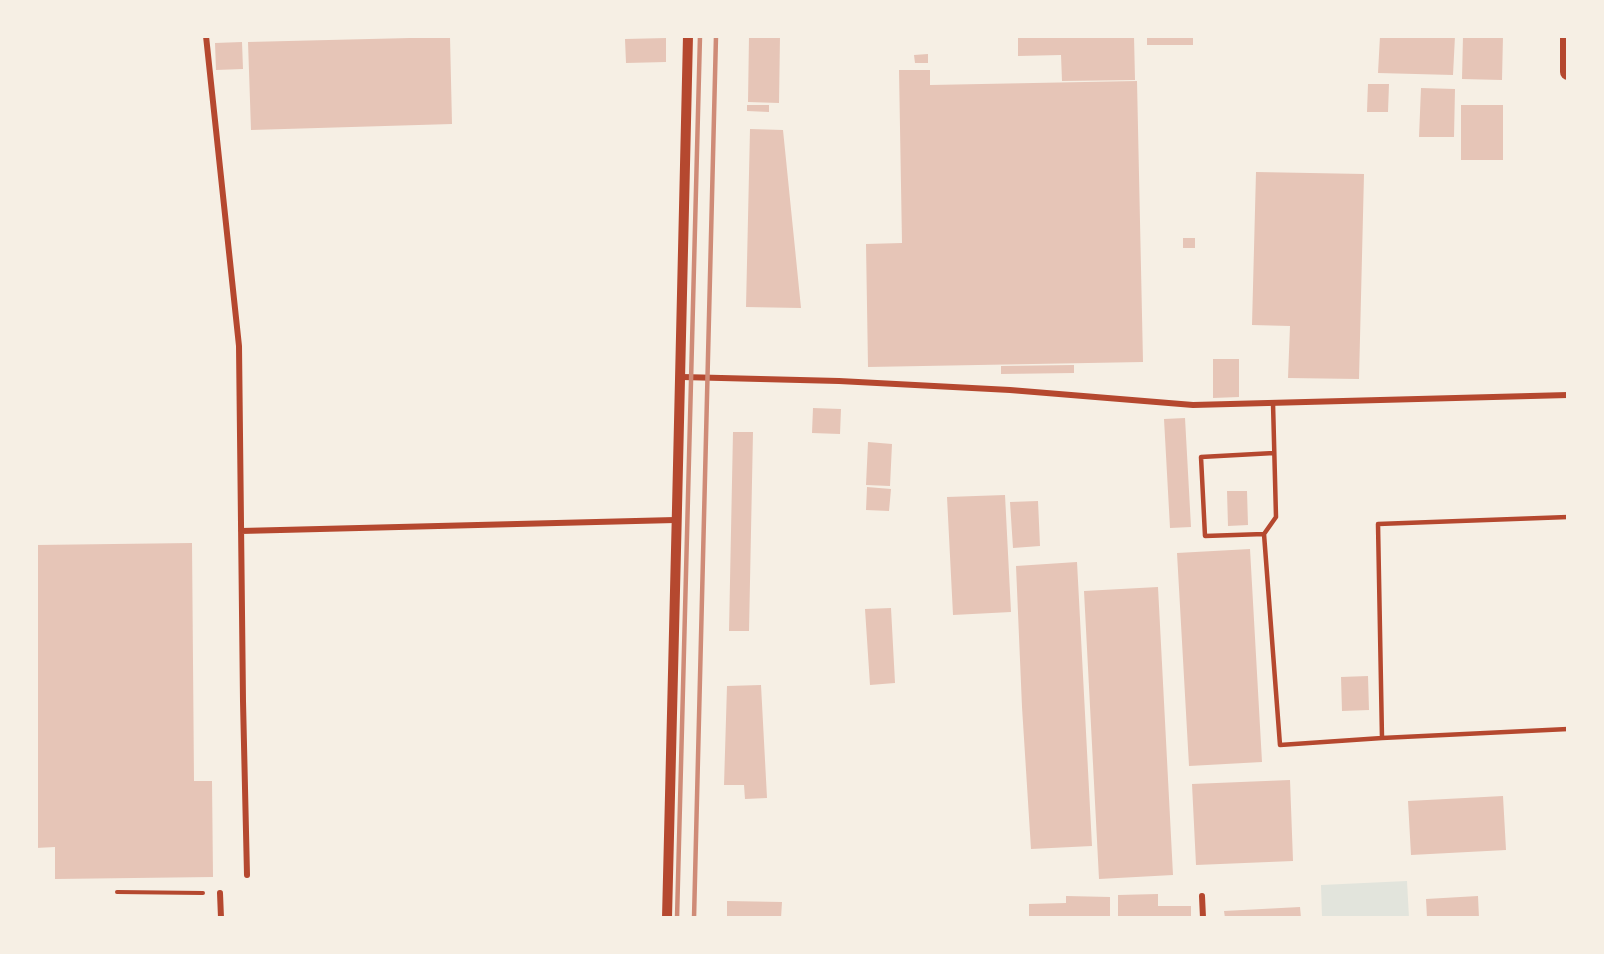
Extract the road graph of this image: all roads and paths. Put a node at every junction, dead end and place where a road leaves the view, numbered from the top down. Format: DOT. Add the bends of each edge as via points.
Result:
graph roads {
  1 [pos="206,36"];
  2 [pos="688,36"];
  3 [pos="1568,36"];
  4 [pos="1568,72"];
  5 [pos="682,377"];
  6 [pos="1568,395"];
  7 [pos="1273,403"];
  8 [pos="1274,453"];
  9 [pos="1568,517"];
  10 [pos="675,520"];
  11 [pos="241,531"];
  12 [pos="1263,534"];
  13 [pos="1568,729"];
  14 [pos="1382,738"];
  15 [pos="247,875"];
  16 [pos="117,892"];
  17 [pos="220,893"];
  18 [pos="1203,896"];
  19 [pos="221,918"];
  20 [pos="668,918"];
  21 [pos="1203,918"];
  1 -- 11 [label="street" via="239,346"];
  2 -- 5 [label="street"];
  3 -- 4 [label="highway"];
  5 -- 7 [label="street" via="1010,390 1193,405"];
  5 -- 10 [label="street"];
  6 -- 7 [label="street"];
  7 -- 8 [label="lane"];
  8 -- 12 [label="lane" via="1276,517"];
  8 -- 12 [label="lane" via="1201,457 1205,536"];
  9 -- 14 [label="lane" via="1378,524"];
  10 -- 11 [label="street"];
  10 -- 20 [label="street"];
  11 -- 15 [label="street"];
  12 -- 14 [label="lane" via="1280,745"];
  13 -- 14 [label="lane"];
  16 -- 17 [label="path"];
  17 -- 19 [label="street"];
  18 -- 21 [label="street"];
}
